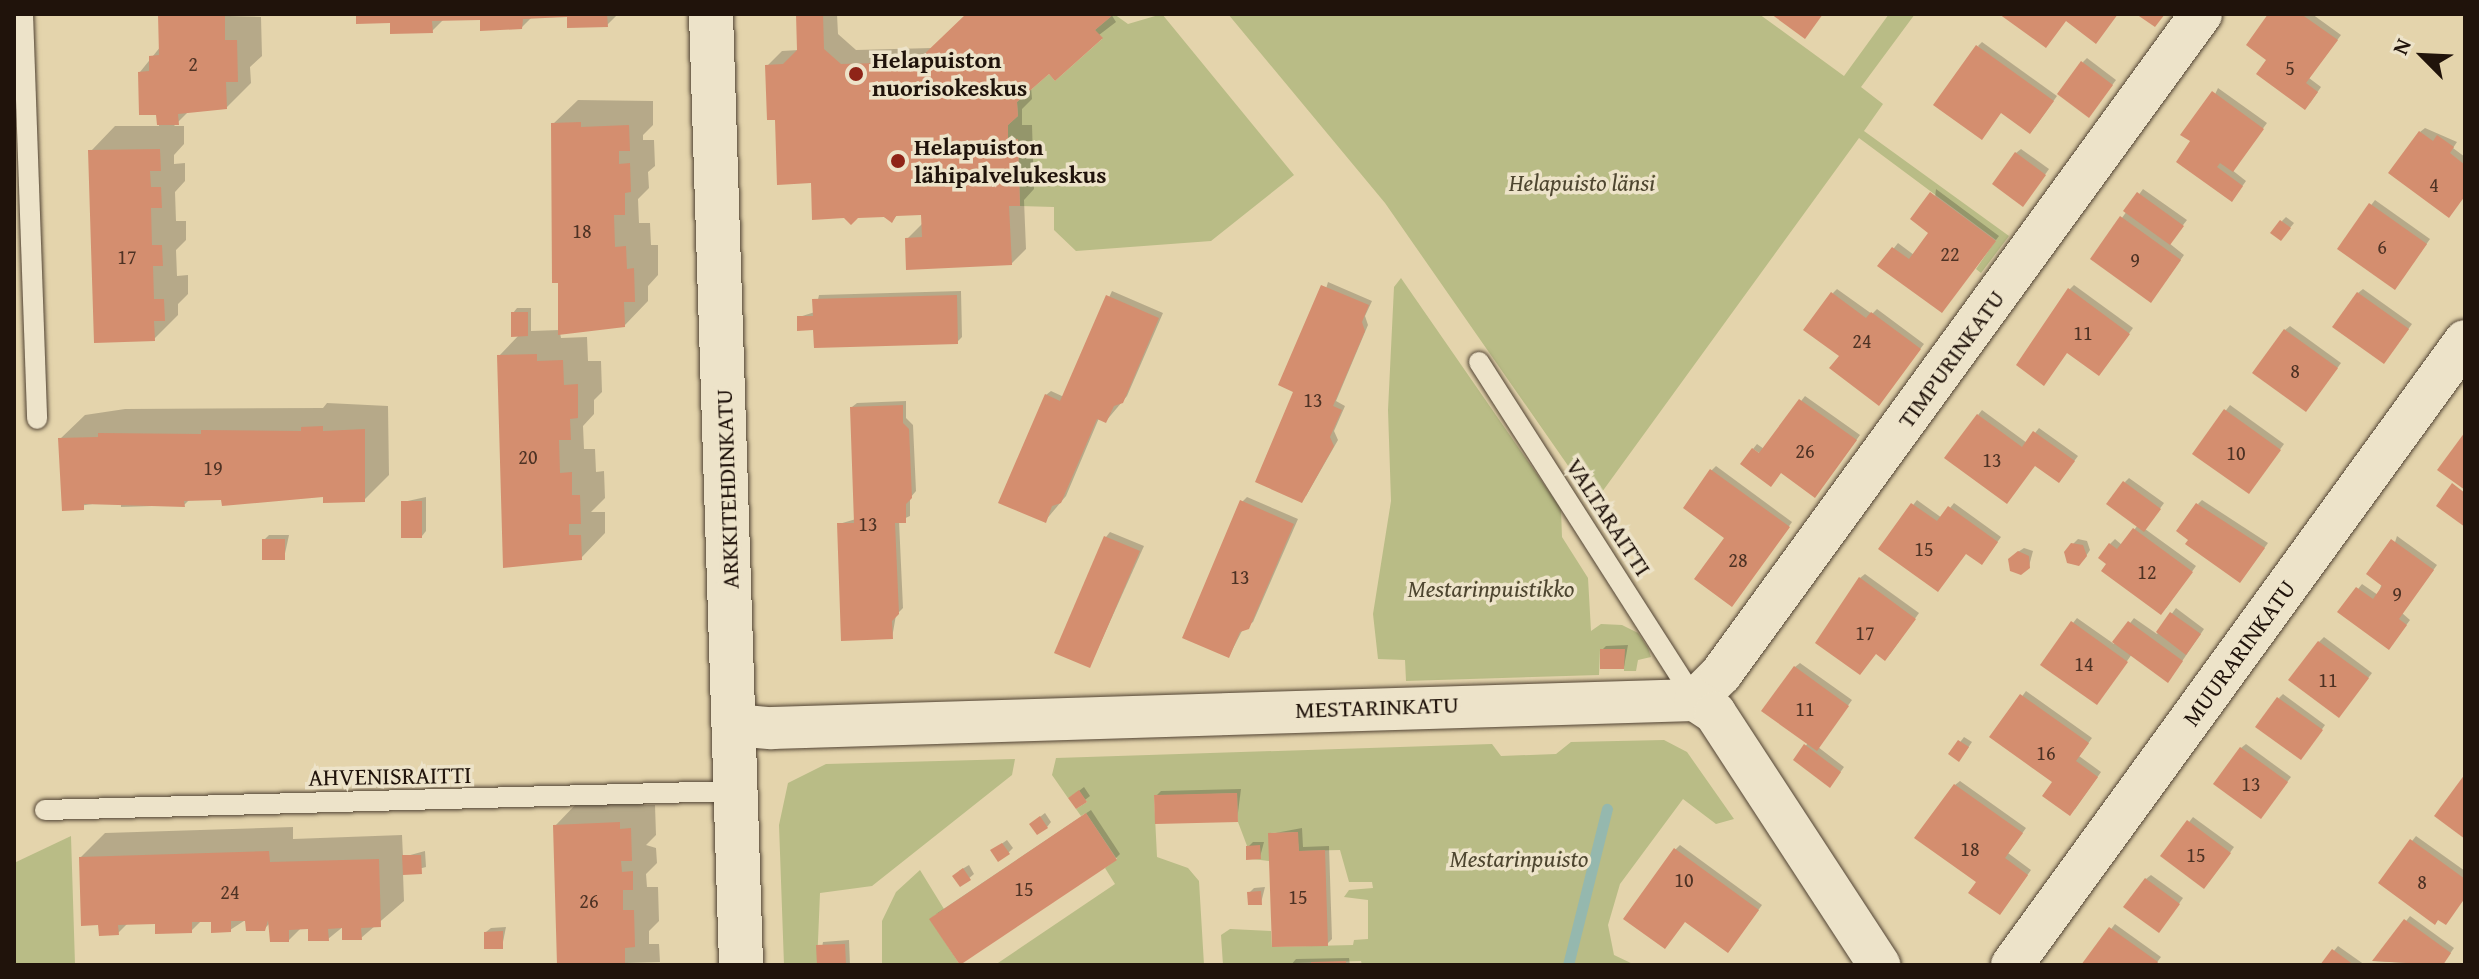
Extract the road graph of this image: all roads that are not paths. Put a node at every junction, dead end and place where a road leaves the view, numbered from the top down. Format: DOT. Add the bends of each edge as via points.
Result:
graph roads {
  1 [pos="23,14"];
  2 [pos="711,14"];
  3 [pos="2201,14"];
  4 [pos="2465,341"];
  5 [pos="1479,362"];
  6 [pos="37,419"];
  7 [pos="1695,700"];
  8 [pos="734,725"];
  9 [pos="736,791"];
  10 [pos="45,810"];
  11 [pos="741,965"];
  12 [pos="1879,965"];
  13 [pos="2012,965"];
  1 -- 6 [label="lane"];
  2 -- 8 [label="street, ARKKITEHDINKATU"];
  3 -- 7 [label="street, TIMPURINKATU" via="1721,674"];
  4 -- 13 [label="street, MUURARINKATU"];
  5 -- 7 [label="lane, VALTARAITTI"];
  7 -- 8 [label="street, MESTARINKATU"];
  7 -- 12 [label="street" via="1715,713"];
  8 -- 9 [label="street, ARKKITEHDINKATU"];
  9 -- 10 [label="lane, AHVENISRAITTI"];
  9 -- 11 [label="street, ARKKITEHDINKATU"];
}
